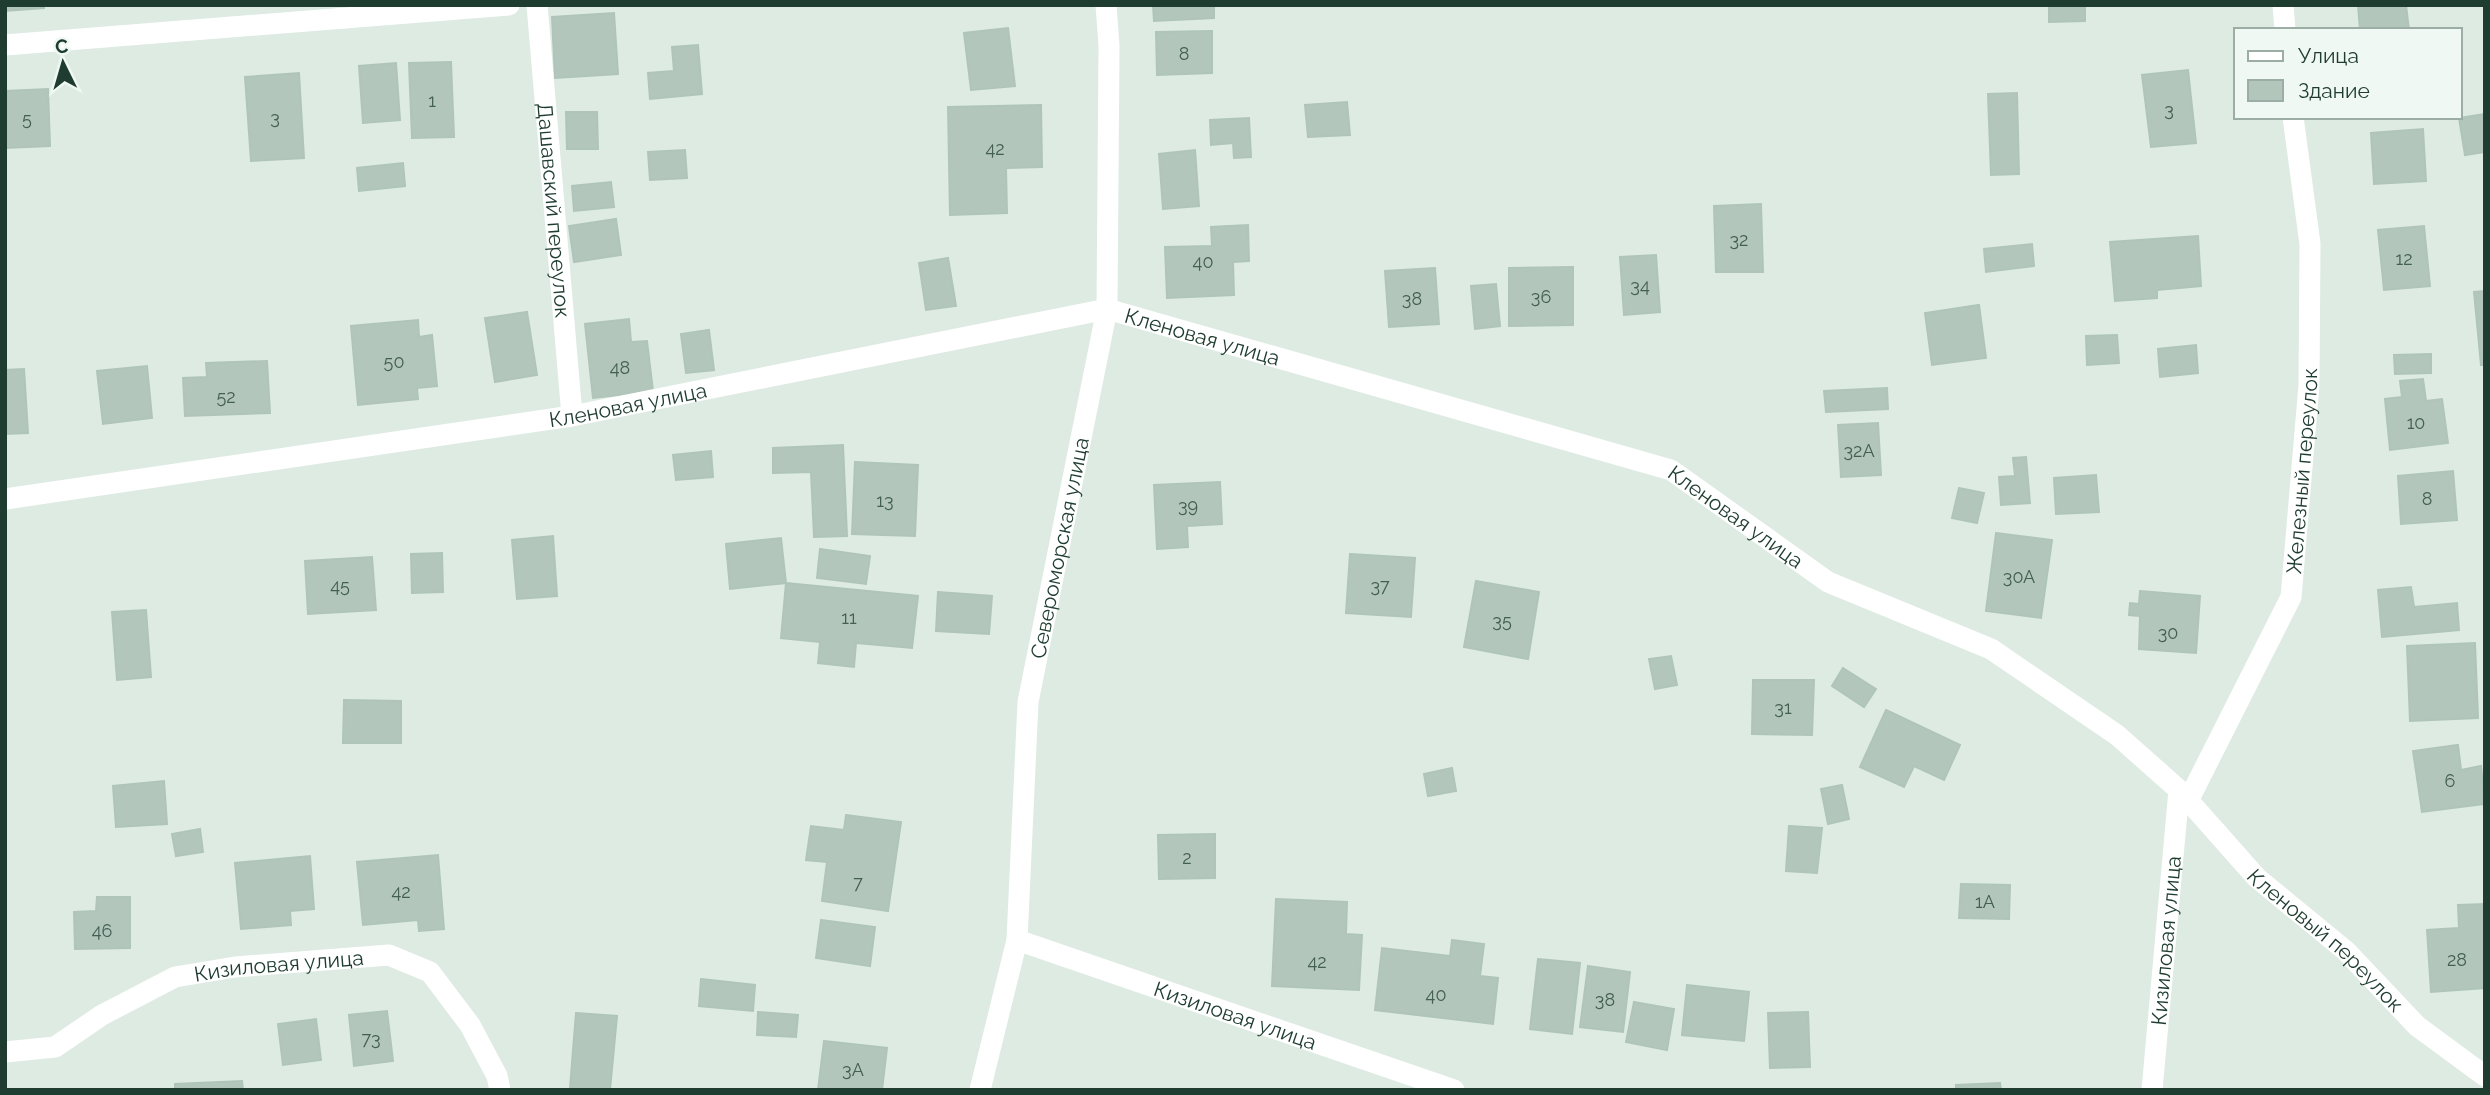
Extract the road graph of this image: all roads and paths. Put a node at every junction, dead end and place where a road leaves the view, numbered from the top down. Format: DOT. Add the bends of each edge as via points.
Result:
graph roads {
  1 [pos="509,5"];
  2 [pos="537,5"];
  3 [pos="1106,5"];
  4 [pos="2283,5"];
  5 [pos="2286,28"];
  6 [pos="5,45"];
  7 [pos="2293,119"];
  8 [pos="1107,309"];
  9 [pos="572,416"];
  10 [pos="5,499"];
  11 [pos="2183,795"];
  12 [pos="1017,940"];
  13 [pos="5,1052"];
  14 [pos="2485,1076"];
  15 [pos="500,1090"];
  16 [pos="980,1090"];
  17 [pos="1454,1090"];
  18 [pos="2152,1090"];
  1 -- 6 [label="street"];
  2 -- 9 [label="street, Дашавский переулок"];
  3 -- 8 [label="street, Североморская улица"];
  4 -- 5 [label="street"];
  7 -- 11 [label="street, Железный переулок" via="2310,244 2309,385 2291,597"];
  8 -- 9 [label="street, Кленовая улица"];
  8 -- 11 [label="street, Кленовая улица" via="1671,470 1828,582 1991,649 2117,735"];
  8 -- 12 [label="street, Североморская улица" via="1028,702"];
  9 -- 10 [label="street, Кленовая улица"];
  11 -- 14 [label="street, Кленовый переулок" via="2257,878 2346,951 2417,1026"];
  11 -- 18 [label="street, Кизиловая улица"];
  12 -- 16 [label="street, Североморская улица"];
  12 -- 17 [label="street, Кизиловая улица"];
  13 -- 15 [label="street, Кизиловая улица" via="55,1046 175,977 235,967 389,954 430,972 470,1025"];
}
